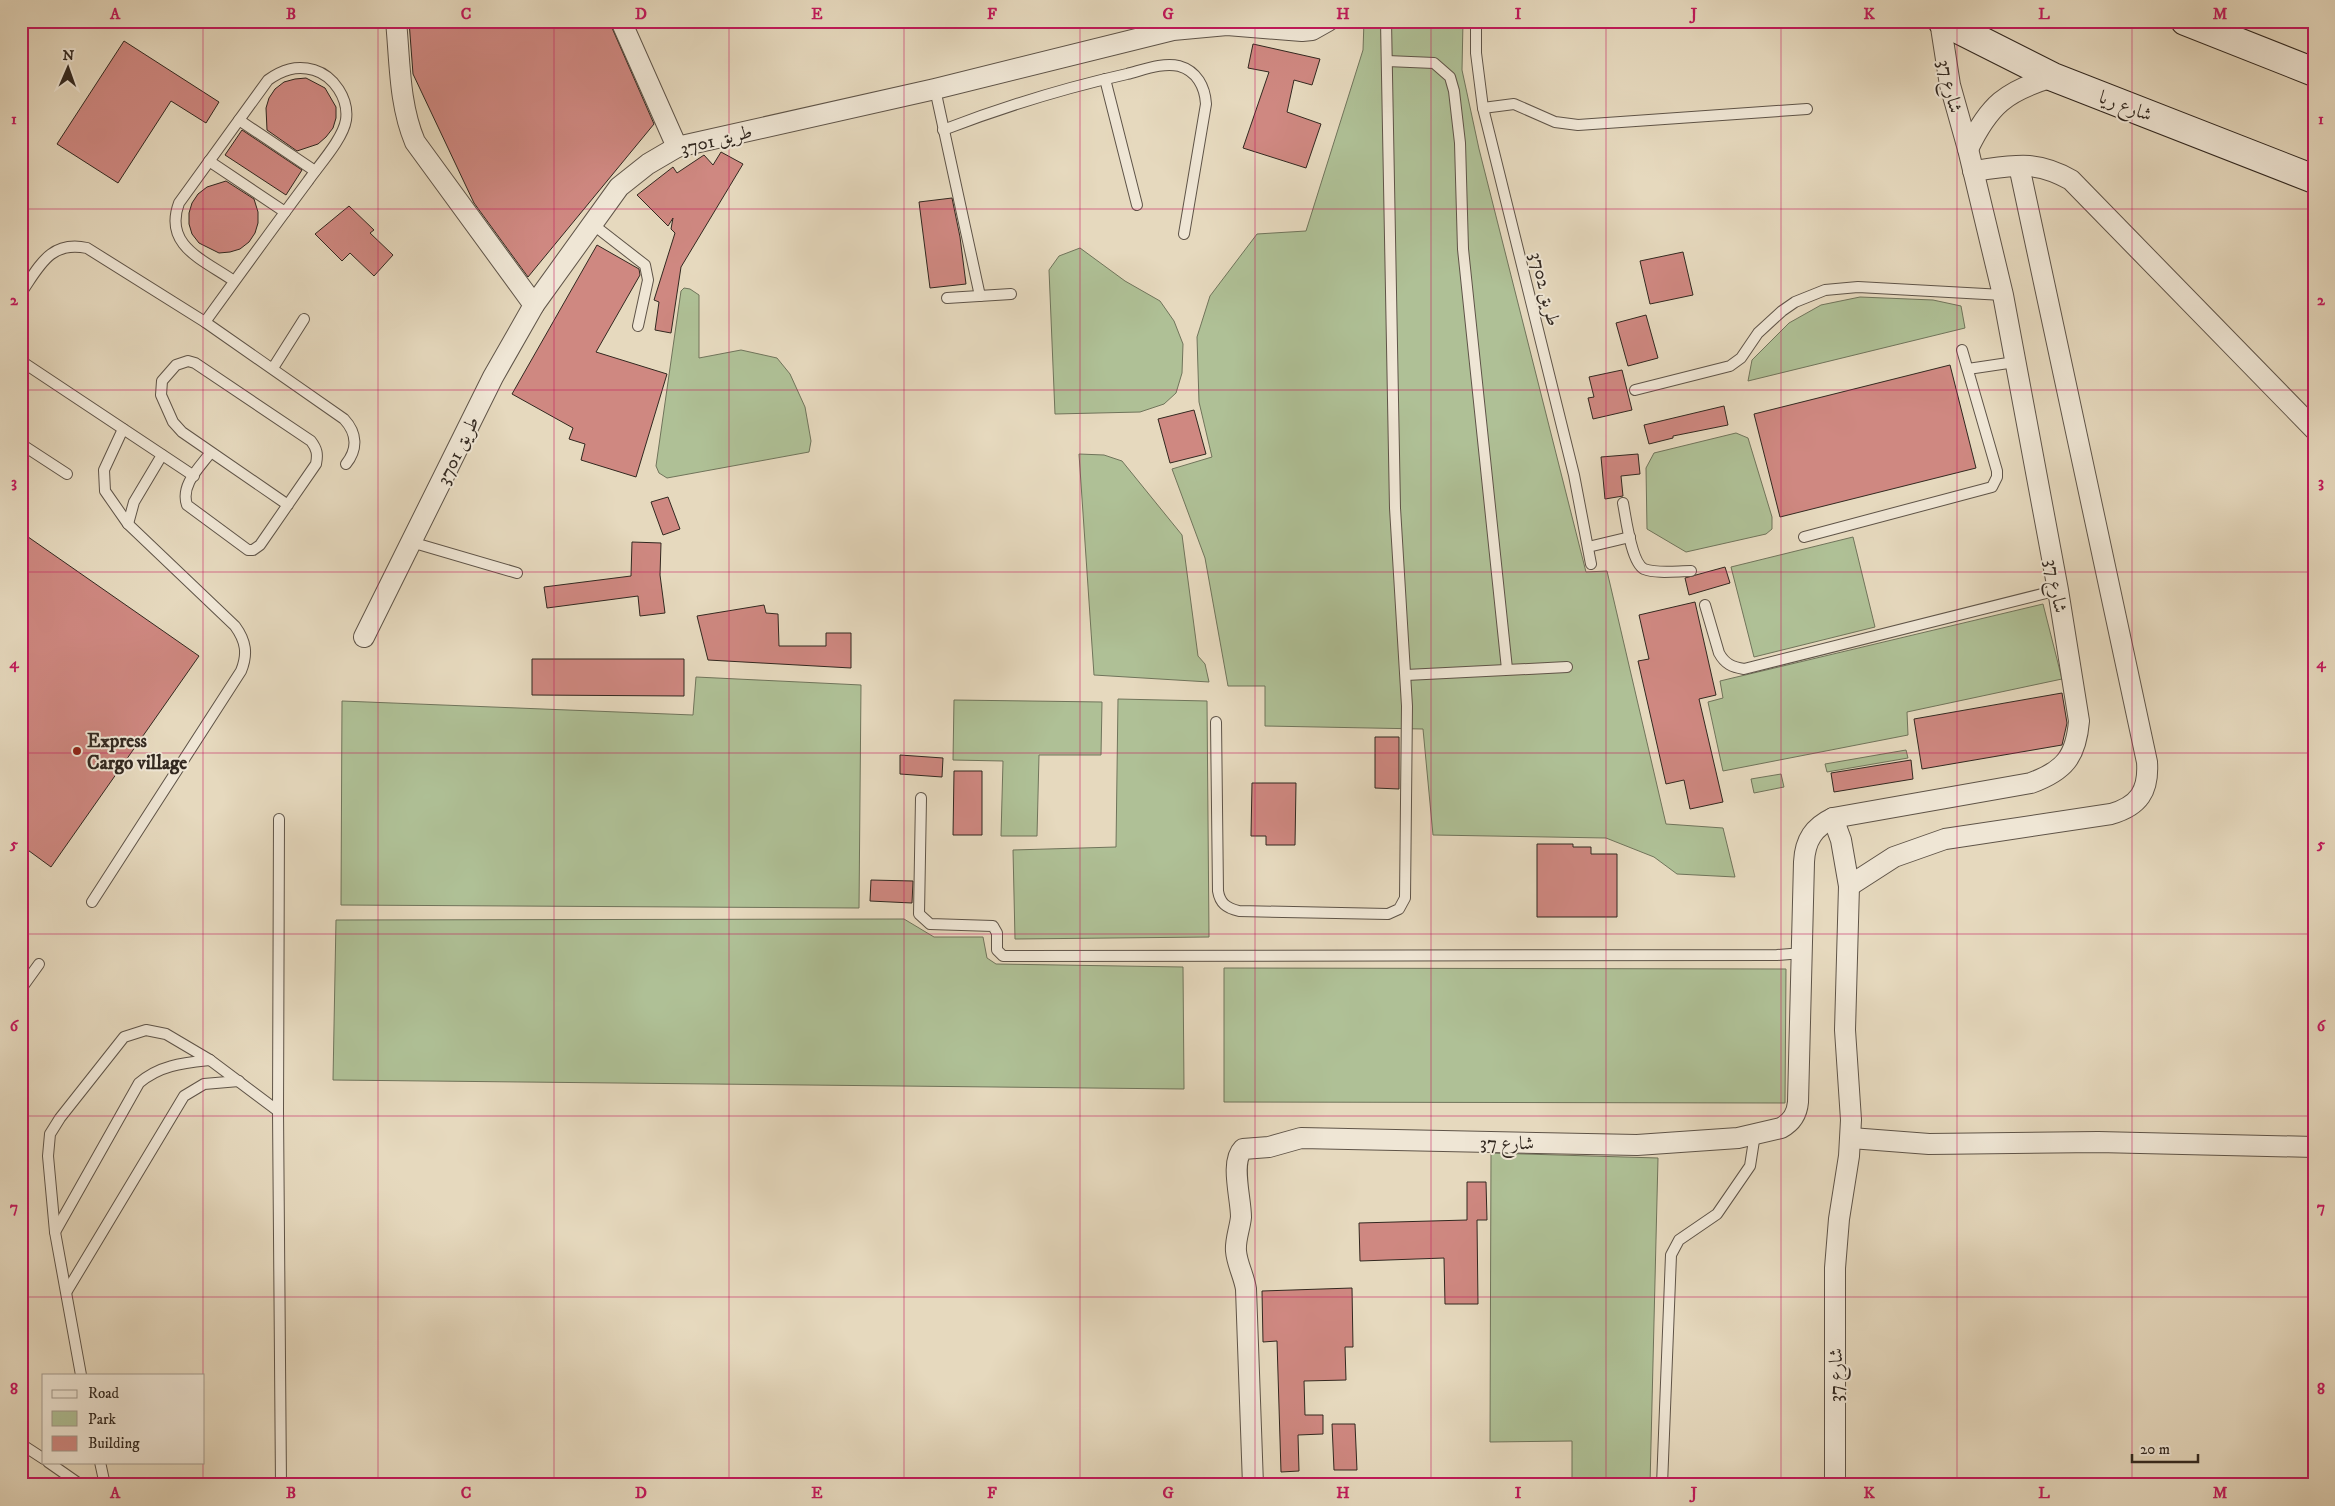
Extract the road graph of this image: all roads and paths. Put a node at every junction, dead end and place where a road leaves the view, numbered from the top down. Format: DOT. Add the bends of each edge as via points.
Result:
graph roads {
  1 [pos="396,21"];
  2 [pos="621,21"];
  3 [pos="1328,21"];
  4 [pos="1386,21"];
  5 [pos="1476,21"];
  6 [pos="1941,21"];
  7 [pos="2185,21"];
  8 [pos="1387,61"];
  9 [pos="2314,72"];
  10 [pos="2053,77"];
  11 [pos="1105,79"];
  12 [pos="935,89"];
  13 [pos="1483,108"];
  14 [pos="1807,109"];
  15 [pos="239,120"];
  16 [pos="943,130"];
  17 [pos="677,147"];
  18 [pos="1968,150"];
  19 [pos="210,161"];
  20 [pos="2019,166"];
  21 [pos="315,171"];
  22 [pos="1973,171"];
  23 [pos="2314,179"];
  24 [pos="1137,206"];
  25 [pos="285,212"];
  26 [pos="592,223"];
  27 [pos="1184,234"];
  28 [pos="234,281"];
  29 [pos="21,293"];
  30 [pos="1011,294"];
  31 [pos="2003,295"];
  32 [pos="980,296"];
  33 [pos="947,298"];
  34 [pos="534,305"];
  35 [pos="304,319"];
  36 [pos="204,322"];
  37 [pos="638,326"];
  38 [pos="1962,350"];
  39 [pos="21,361"];
  40 [pos="2015,362"];
  41 [pos="273,368"];
  42 [pos="1968,370"];
  43 [pos="1635,390"];
  44 [pos="123,429"];
  45 [pos="2314,429"];
  46 [pos="21,444"];
  47 [pos="210,452"];
  48 [pos="162,455"];
  49 [pos="346,464"];
  50 [pos="67,474"];
  51 [pos="194,476"];
  52 [pos="1623,503"];
  53 [pos="288,504"];
  54 [pos="128,524"];
  55 [pos="1630,537"];
  56 [pos="1804,537"];
  57 [pos="411,542"];
  58 [pos="1588,547"];
  59 [pos="1591,564"];
  60 [pos="1691,571"];
  61 [pos="517,573"];
  62 [pos="2058,590"];
  63 [pos="1705,605"];
  64 [pos="364,637"];
  65 [pos="1567,667"];
  66 [pos="1507,669"];
  67 [pos="1406,674"];
  68 [pos="1216,722"];
  69 [pos="921,798"];
  70 [pos="1834,818"];
  71 [pos="279,819"];
  72 [pos="1849,886"];
  73 [pos="92,902"];
  74 [pos="1803,952"];
  75 [pos="39,964"];
  76 [pos="21,989"];
  77 [pos="210,1060"];
  78 [pos="239,1082"];
  79 [pos="278,1110"];
  80 [pos="1755,1134"];
  81 [pos="1851,1138"];
  82 [pos="2314,1147"];
  83 [pos="55,1232"];
  84 [pos="67,1291"];
  85 [pos="81,1374"];
  86 [pos="21,1444"];
  87 [pos="42,1458"];
  88 [pos="51,1464"];
  89 [pos="100,1464"];
  90 [pos="80,1485"];
  91 [pos="105,1485"];
  92 [pos="281,1485"];
  93 [pos="1253,1485"];
  94 [pos="1662,1485"];
  95 [pos="1835,1485"];
  1 -- 34 [label="street" via="403,101 415,142"];
  2 -- 17 [label="street"];
  3 -- 12 [label="street, طريق 3701" via="1312,30 1302,31 1227,25 1173,30"];
  4 -- 8 [label="lane"];
  5 -- 13 [label="lane, طريق 3702" via="1476,53"];
  6 -- 10 [label="main road, شارع ريا"];
  6 -- 18 [label="street, شارع 37" via="1950,85"];
  7 -- 9 [label="main road"];
  8 -- 66 [label="lane" via="1434,63 1446,71 1453,84 1460,143 1463,249"];
  8 -- 67 [label="lane" via="1395,508"];
  10 -- 18 [label="street, شارع 37" via="2024,85 2000,101 1980,123"];
  10 -- 23 [label="main road, شارع ريا"];
  11 -- 16 [label="lane" via="996,109"];
  11 -- 24 [label="lane"];
  11 -- 27 [label="lane" via="1160,66 1178,66 1193,73 1203,87 1206,104"];
  12 -- 16 [label="lane"];
  12 -- 17 [label="street, طريق 3701"];
  13 -- 14 [label="lane" via="1514,104 1554,122 1578,125"];
  13 -- 58 [label="lane, طريق 3702" via="1574,475"];
  15 -- 19 [label="lane"];
  15 -- 21 [label="lane"];
  15 -- 21 [label="lane" via="268,80 278,73 302,68 326,76 342,95 346,120 343,132"];
  16 -- 32 [label="lane"];
  17 -- 26 [label="street, طريق 3701" via="631,176"];
  18 -- 22 [label="street, شارع 37"];
  19 -- 25 [label="lane"];
  19 -- 28 [label="lane" via="179,203 174,216 175,230 181,242"];
  20 -- 22 [label="street"];
  20 -- 45 [label="street" via="2052,169 2071,180"];
  20 -- 72 [label="street" via="2148,776 2136,802 2124,810 1945,839 1894,857"];
  21 -- 25 [label="lane"];
  22 -- 31 [label="street, شارع 37"];
  25 -- 28 [label="lane"];
  26 -- 34 [label="street, طريق 3701"];
  26 -- 37 [label="lane" via="642,261 648,270"];
  28 -- 36 [label="lane"];
  29 -- 36 [label="lane" via="52,252 75,245 87,248"];
  30 -- 32 [label="lane"];
  31 -- 40 [label="street, شارع 37"];
  31 -- 43 [label="lane" via="1858,287 1825,290 1782,311 1730,366"];
  32 -- 33 [label="lane"];
  34 -- 57 [label="street, طريق 3701" via="493,377"];
  35 -- 41 [label="lane"];
  36 -- 41 [label="lane"];
  38 -- 42 [label="lane"];
  39 -- 44 [label="lane"];
  40 -- 42 [label="lane"];
  40 -- 62 [label="street, شارع 37"];
  41 -- 49 [label="lane" via="350,425 355,443"];
  42 -- 56 [label="lane" via="1997,471 1992,487"];
  44 -- 48 [label="lane"];
  44 -- 54 [label="lane" via="104,470 104,491"];
  46 -- 50 [label="lane"];
  47 -- 51 [label="lane"];
  47 -- 53 [label="lane"];
  47 -- 53 [label="lane" via="177,428 160,395 162,381 176,364 194,363 315,446 316,464"];
  48 -- 51 [label="lane"];
  48 -- 54 [label="lane" via="134,502"];
  51 -- 53 [label="lane" via="185,494 187,505 248,550 260,545"];
  52 -- 55 [label="lane"];
  54 -- 73 [label="lane" via="235,626 246,651 241,671"];
  55 -- 58 [label="lane"];
  55 -- 60 [label="lane" via="1637,562 1646,570"];
  57 -- 61 [label="lane"];
  57 -- 64 [label="street, طريق 3701"];
  58 -- 59 [label="lane, طريق 3702"];
  62 -- 63 [label="lane" via="1744,669 1729,665 1719,653"];
  62 -- 70 [label="street, شارع 37" via="2079,721 2077,742 2067,762 2051,776 2031,783"];
  65 -- 66 [label="lane"];
  66 -- 67 [label="lane"];
  67 -- 68 [label="lane" via="1405,898 1399,909 1388,914 1238,911 1224,905 1218,890"];
  69 -- 74 [label="lane" via="919,914 930,924 993,926 997,933 997,950 1003,956 1777,955"];
  70 -- 72 [label="street, شارع 37"];
  70 -- 74 [label="street, شارع 37" via="1815,830 1804,850"];
  71 -- 79 [label="lane"];
  72 -- 81 [label="street, شارع 37" via="1844,1030"];
  74 -- 80 [label="street, شارع 37" via="1797,1108 1787,1124"];
  75 -- 76 [label="lane"];
  77 -- 78 [label="lane"];
  77 -- 83 [label="lane" via="171,1065 139,1083"];
  77 -- 83 [label="lane" via="156,1031 134,1032 124,1037 50,1134 48,1156"];
  78 -- 79 [label="lane"];
  78 -- 84 [label="lane" via="204,1084 184,1096"];
  79 -- 92 [label="lane"];
  80 -- 93 [label="street, شارع 37" via="1637,1145 1301,1138 1269,1147 1243,1149 1236,1160 1241,1202 1236,1250 1246,1289"];
  80 -- 94 [label="lane" via="1750,1166 1717,1214 1679,1240 1671,1255"];
  81 -- 82 [label="street" via="1929,1144 2098,1142"];
  81 -- 95 [label="street, شارع 37" via="1835,1268"];
  83 -- 84 [label="lane"];
  84 -- 85 [label="lane"];
  86 -- 87 [label="lane"];
  88 -- 90 [label="lane"];
  89 -- 91 [label="lane"];
}
